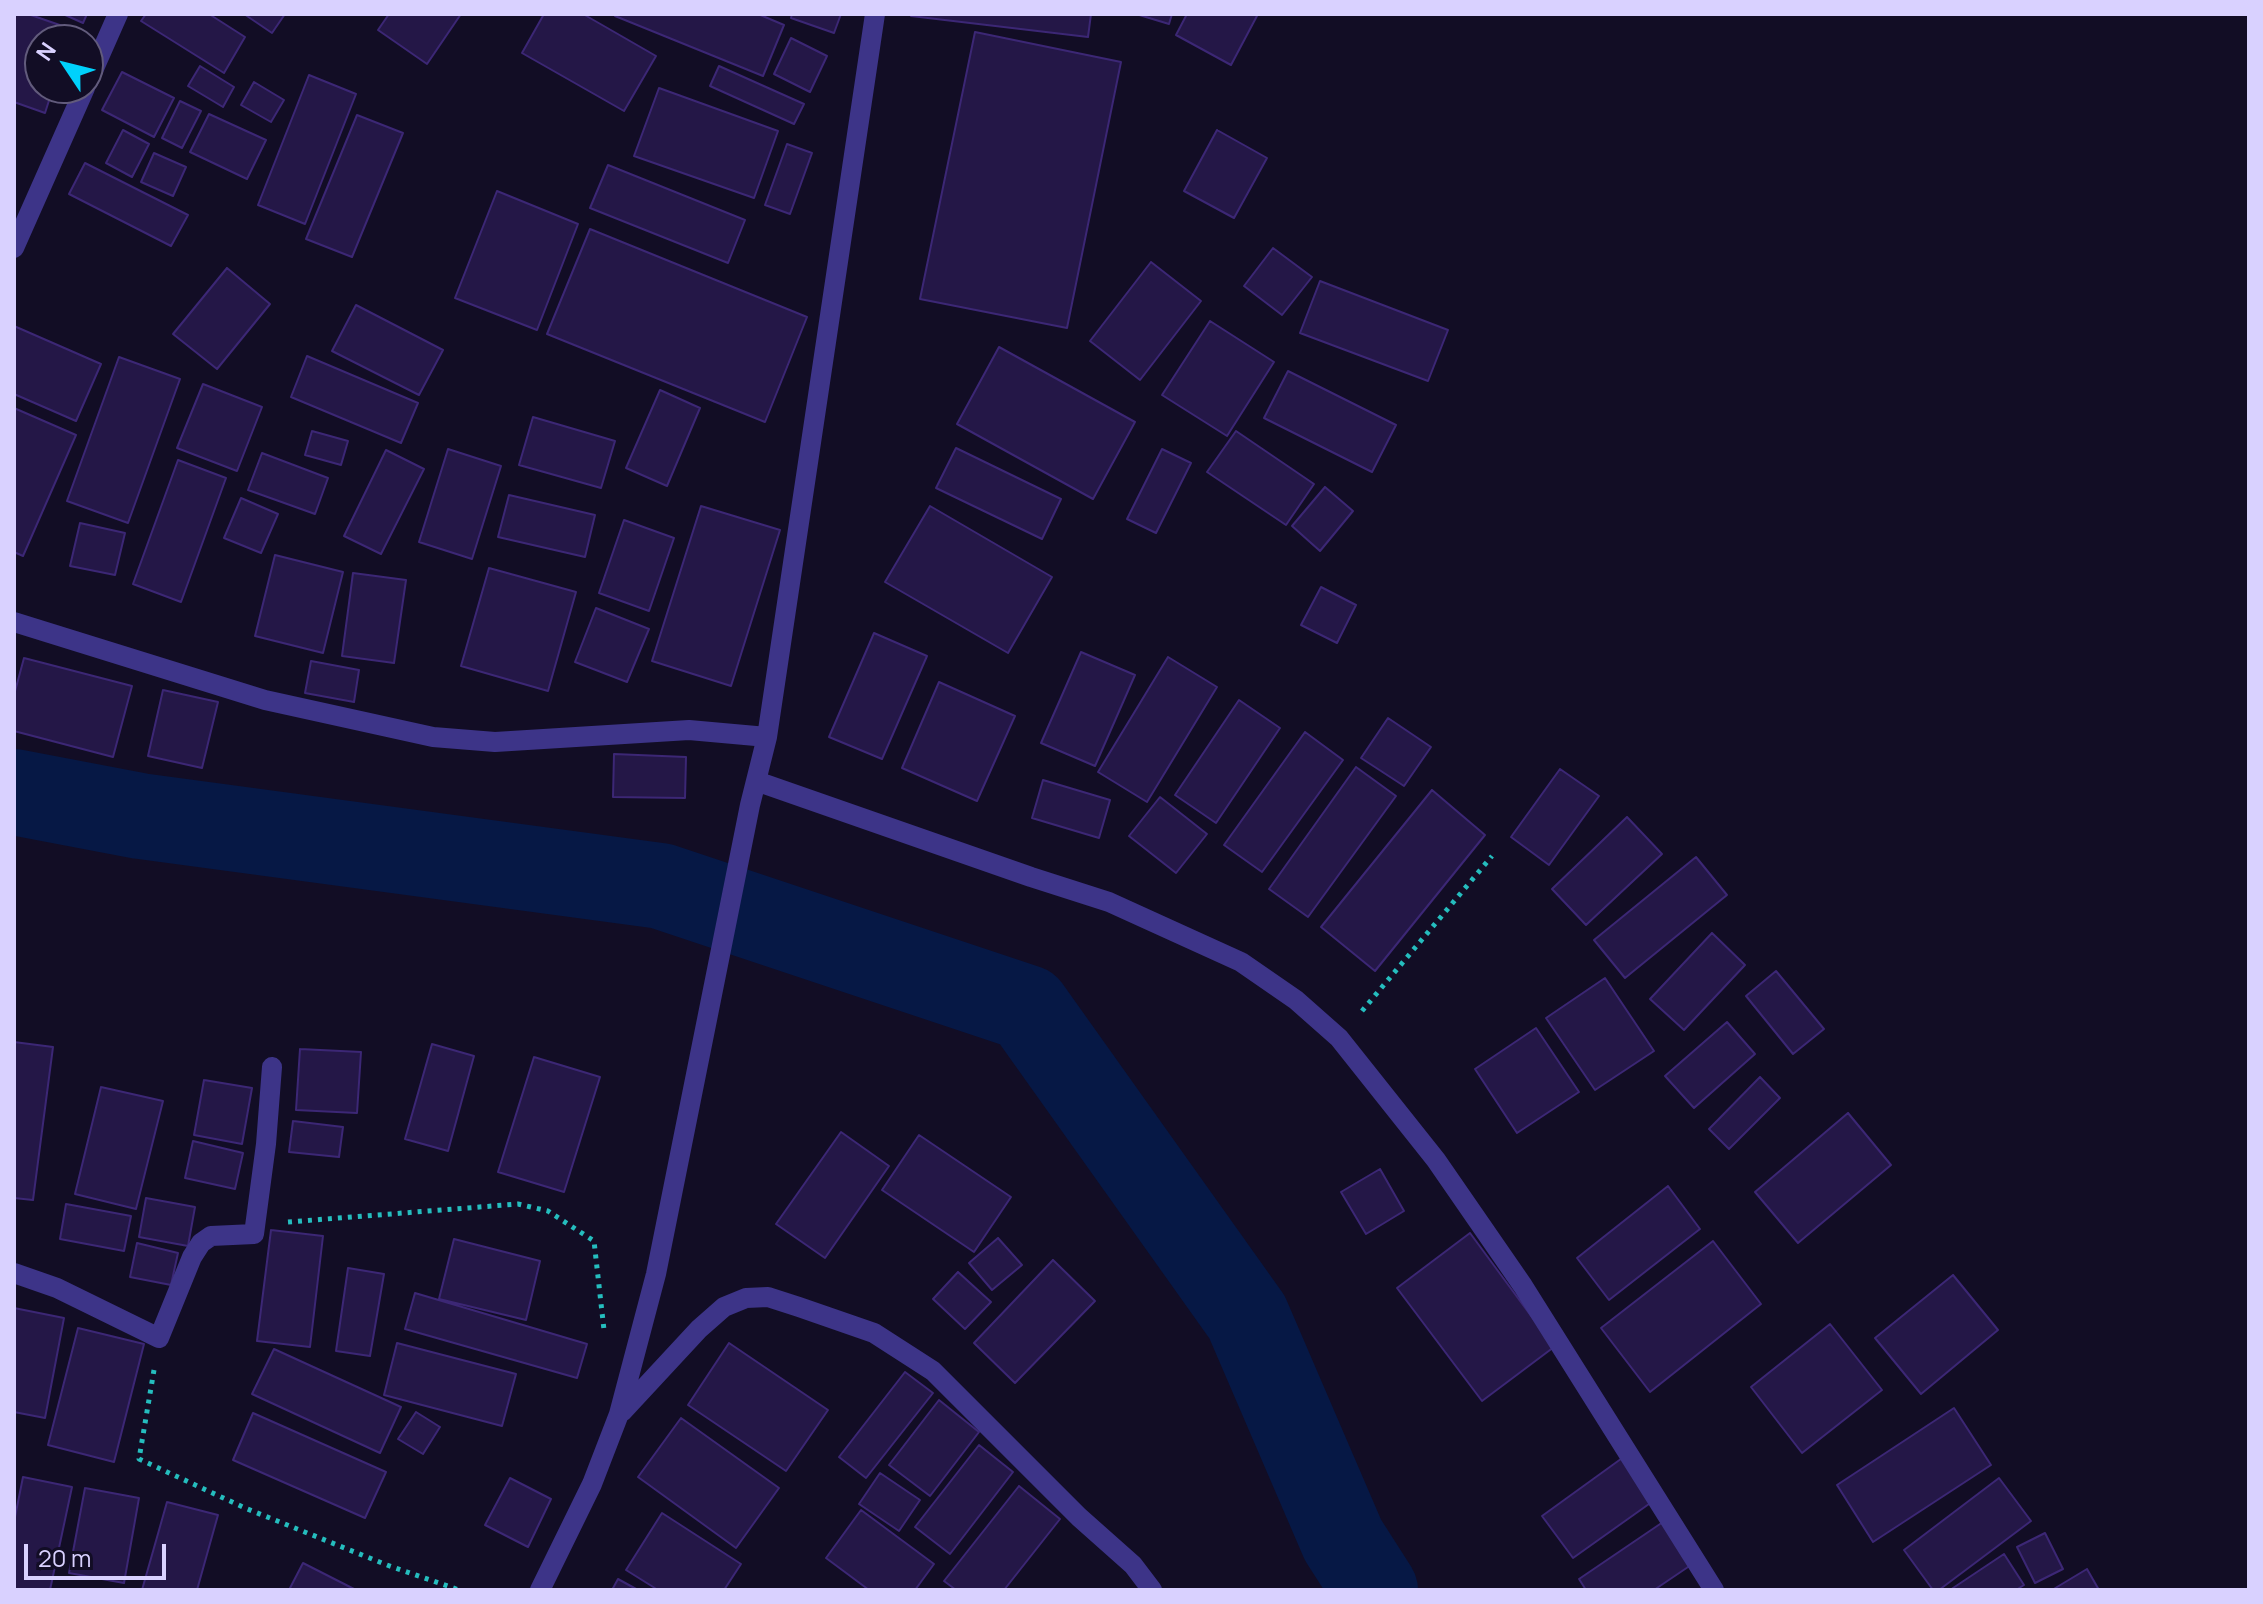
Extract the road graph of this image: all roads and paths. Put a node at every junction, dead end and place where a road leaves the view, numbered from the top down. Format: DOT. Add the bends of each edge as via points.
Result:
graph roads {
  1 [pos="118,14"];
  2 [pos="875,14"];
  3 [pos="104,46"];
  4 [pos="78,104"];
  5 [pos="14,248"];
  6 [pos="14,622"];
  7 [pos="767,737"];
  8 [pos="756,781"];
  9 [pos="1492,856"];
  10 [pos="1339,1038"];
  11 [pos="272,1067"];
  12 [pos="254,1234"];
  13 [pos="14,1273"];
  14 [pos="159,1338"];
  15 [pos="605,1338"];
  16 [pos="619,1414"];
  17 [pos="459,1590"];
  18 [pos="540,1590"];
  19 [pos="1152,1590"];
  20 [pos="1714,1590"];
  1 -- 3 [label="street"];
  2 -- 7 [label="street"];
  4 -- 5 [label="street"];
  6 -- 7 [label="street" via="265,700 433,737 495,742 689,730"];
  7 -- 8 [label="street"];
  8 -- 10 [label="street" via="1157,922 1241,962"];
  8 -- 16 [label="street" via="656,1274"];
  9 -- 10 [label="path"];
  10 -- 20 [label="street" via="1436,1160 1523,1286"];
  11 -- 12 [label="street"];
  12 -- 14 [label="street" via="211,1236 201,1243"];
  12 -- 15 [label="path" via="274,1223 466,1206 518,1204 548,1211 594,1241"];
  13 -- 14 [label="street"];
  14 -- 17 [label="path" via="139,1459 259,1513"];
  16 -- 18 [label="street" via="592,1484"];
  16 -- 19 [label="street" via="724,1307 768,1297 874,1333 933,1371 1133,1565"];
}
